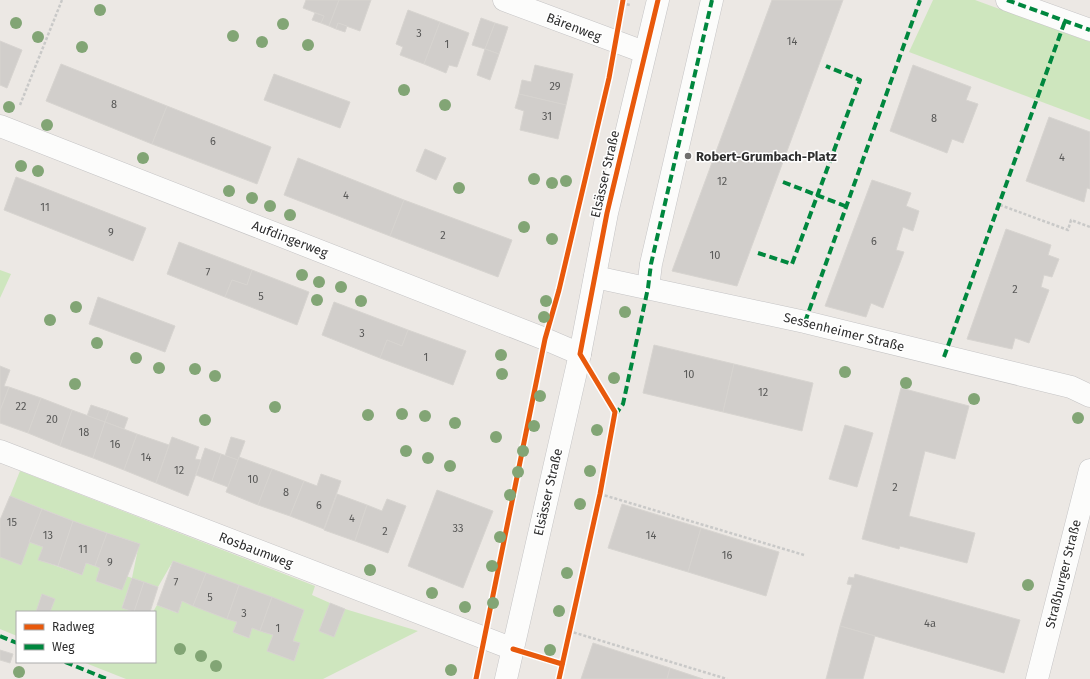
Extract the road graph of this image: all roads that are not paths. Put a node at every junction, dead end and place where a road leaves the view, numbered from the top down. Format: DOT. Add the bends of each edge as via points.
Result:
graph roads {
  1 [pos="504,0"];
  2 [pos="658,0"];
  3 [pos="712,0"];
  4 [pos="1007,0"];
  5 [pos="1090,30"];
  6 [pos="644,52"];
  7 [pos="5,128"];
  8 [pos="595,277"];
  9 [pos="648,288"];
  10 [pos="580,354"];
  11 [pos="1090,396"];
  12 [pos="0,451"];
  13 [pos="1090,470"];
  14 [pos="513,649"];
  15 [pos="506,679"];
  16 [pos="1037,679"];
  1 -- 6 [label="street, Bärenweg"];
  2 -- 6 [label="street, Elsässer Straße"];
  3 -- 9 [label="street" via="651,264"];
  4 -- 5 [label="street"];
  6 -- 8 [label="street, Elsässer Straße"];
  7 -- 10 [label="street, Aufdingerweg"];
  8 -- 9 [label="street, Sessenheimer Straße"];
  8 -- 10 [label="street, Elsässer Straße"];
  9 -- 11 [label="street, Sessenheimer Straße" via="805,322 1071,387"];
  10 -- 14 [label="street, Elsässer Straße"];
  12 -- 14 [label="street, Rosbaumweg"];
  13 -- 16 [label="street, Straßburger Straße"];
  14 -- 15 [label="street, Elsässer Straße"];
}
